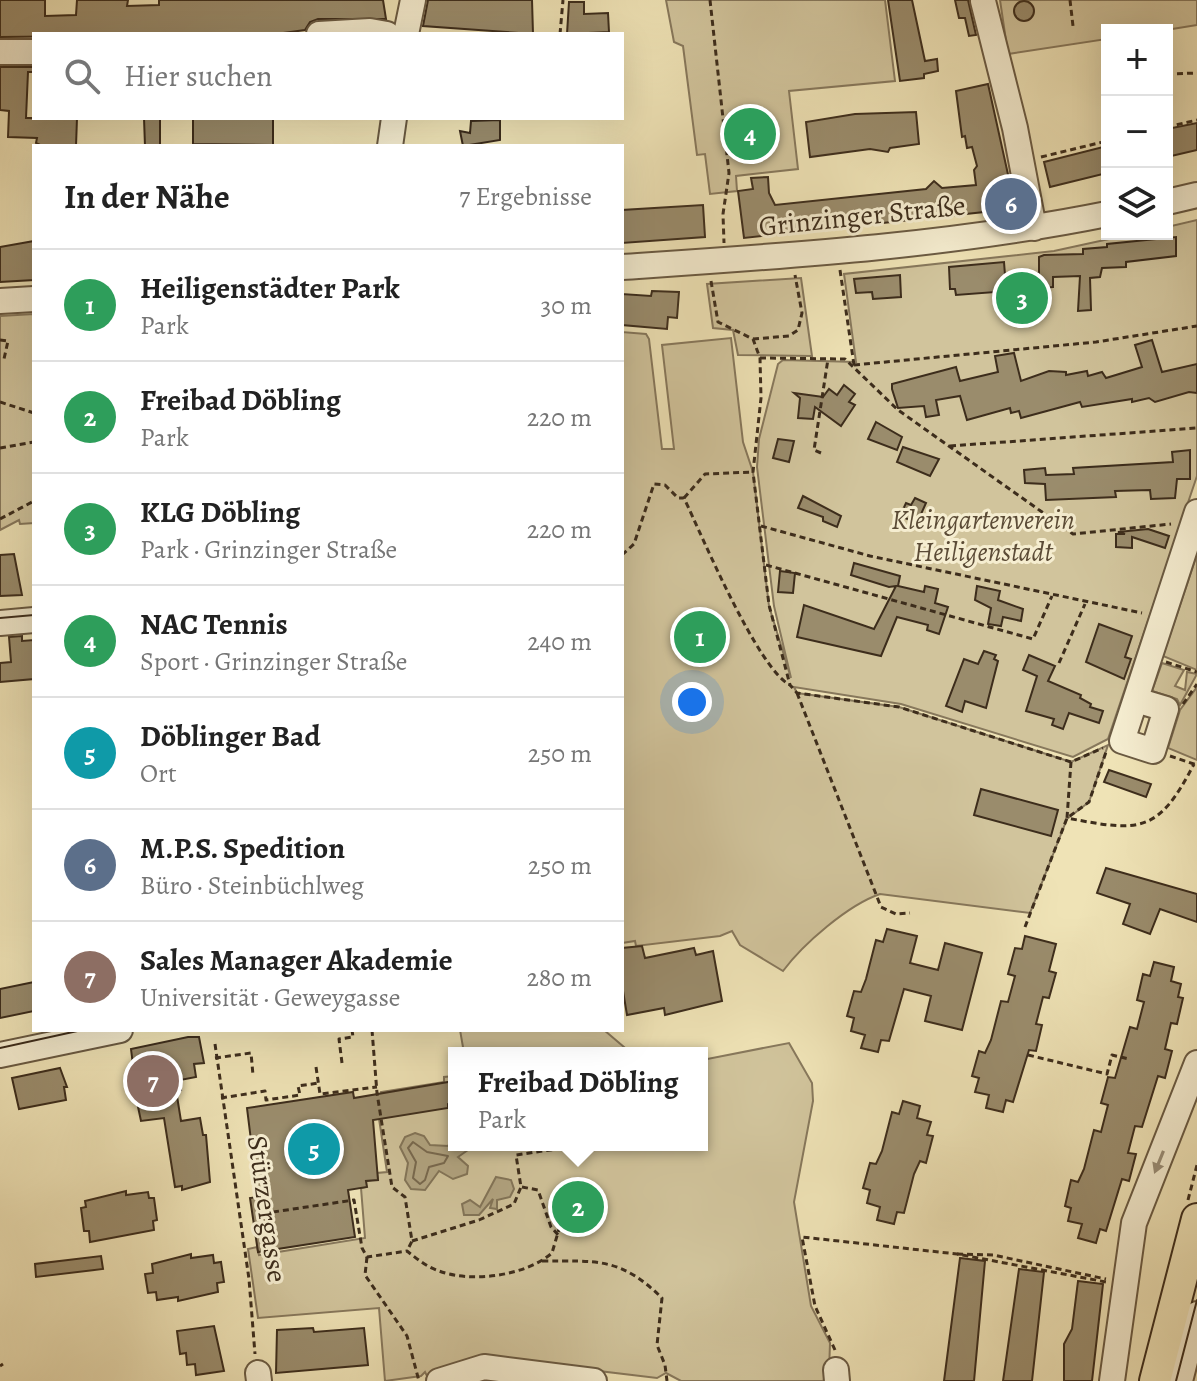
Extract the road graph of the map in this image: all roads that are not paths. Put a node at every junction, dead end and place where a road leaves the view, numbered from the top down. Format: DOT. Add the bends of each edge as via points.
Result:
graph roads {
  1 [pos="413,0"];
  2 [pos="983,1"];
  3 [pos="353,32"];
  4 [pos="376,32"];
  5 [pos="406,32"];
  6 [pos="0,52"];
  7 [pos="32,52"];
  8 [pos="394,120"];
  9 [pos="390,144"];
  10 [pos="1197,195"];
  11 [pos="1173,201"];
  12 [pos="1101,215"];
  13 [pos="1034,228"];
  14 [pos="624,267"];
  15 [pos="32,299"];
  16 [pos="0,301"];
  17 [pos="1195,517"];
  18 [pos="32,620"];
  19 [pos="0,623"];
  20 [pos="1153,751"];
  21 [pos="110,1032"];
  22 [pos="0,1055"];
  23 [pos="1197,1063"];
  24 [pos="1197,1219"];
  25 [pos="1191,1264"];
  26 [pos="1197,1314"];
  27 [pos="439,1381"];
  28 [pos="594,1381"];
  29 [pos="1112,1381"];
  30 [pos="1155,1381"];
  31 [pos="1180,1381"];
  1 -- 5 [label="street"];
  2 -- 13 [label="street"];
  3 -- 4 [label="street"];
  6 -- 7 [label="street"];
  8 -- 9 [label="street"];
  10 -- 11 [label="street"];
  12 -- 13 [label="street, Grinzinger Straße"];
  13 -- 14 [label="street, Grinzinger Straße"];
  15 -- 16 [label="street"];
  17 -- 20 [label="street" via="1122,741"];
  18 -- 19 [label="street"];
  21 -- 22 [label="street"];
  23 -- 29 [label="street, one-way" via="1134,1223"];
  24 -- 25 [label="main road"];
  25 -- 30 [label="main road"];
  26 -- 31 [label="street"];
  27 -- 28 [label="street" via="484,1367"];
}
